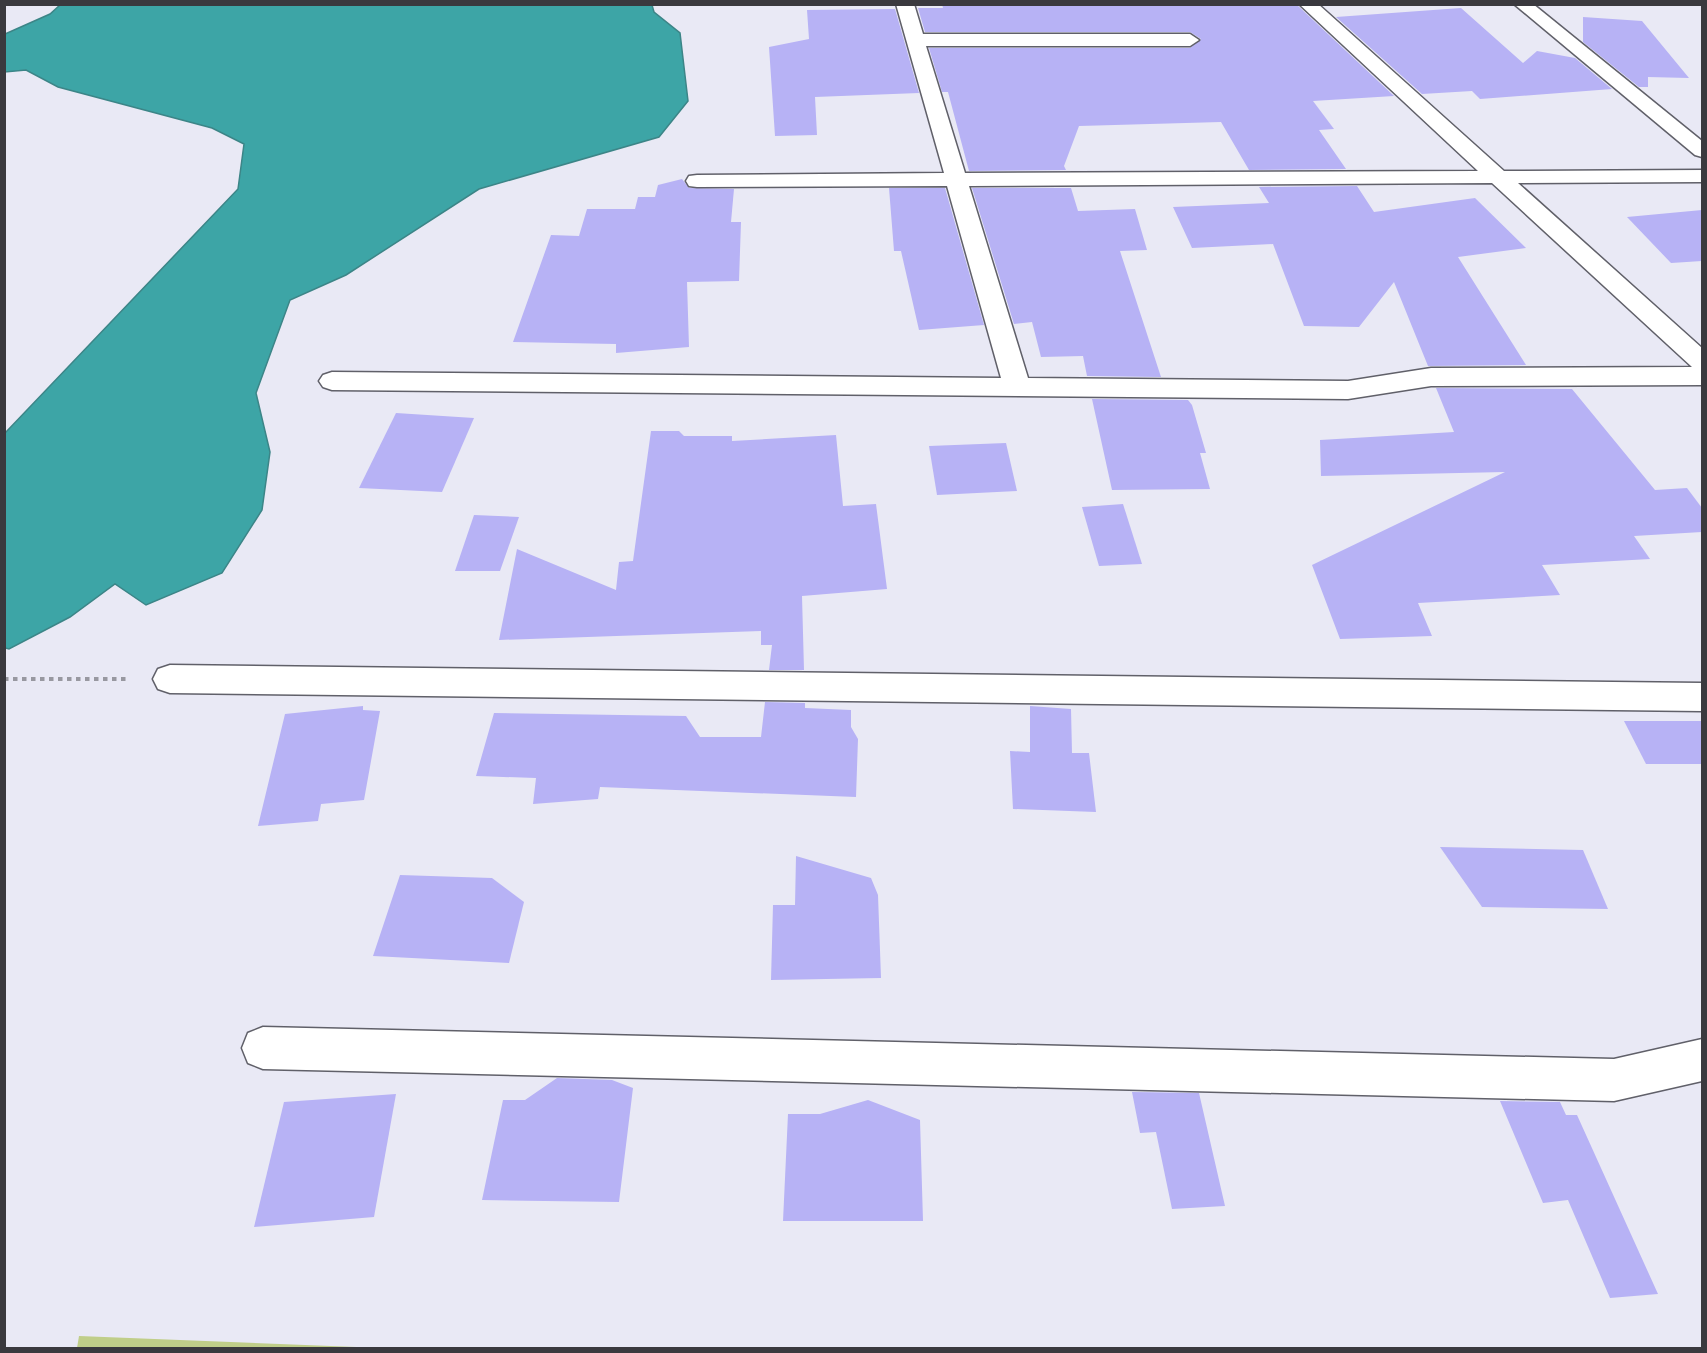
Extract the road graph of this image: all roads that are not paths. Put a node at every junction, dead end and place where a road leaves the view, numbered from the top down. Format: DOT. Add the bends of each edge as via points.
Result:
graph roads {
  1 [pos="905,4"];
  2 [pos="1307,4"];
  3 [pos="1522,4"];
  4 [pos="915,40"];
  5 [pos="1190,40"];
  6 [pos="1702,151"];
  7 [pos="1497,176"];
  8 [pos="1702,176"];
  9 [pos="956,179"];
  10 [pos="697,181"];
  11 [pos="1702,362"];
  12 [pos="1702,376"];
  13 [pos="332,381"];
  14 [pos="1017,387"];
  15 [pos="170,679"];
  16 [pos="1702,697"];
  17 [pos="263,1048"];
  18 [pos="1702,1060"];
  1 -- 4 [label="street"];
  2 -- 7 [label="street"];
  3 -- 6 [label="street"];
  4 -- 5 [label="street"];
  4 -- 9 [label="street"];
  7 -- 8 [label="street"];
  7 -- 9 [label="street"];
  7 -- 11 [label="street"];
  9 -- 10 [label="street"];
  9 -- 14 [label="street"];
  12 -- 14 [label="street" via="1431,377 1348,390"];
  13 -- 14 [label="street"];
  15 -- 16 [label="street"];
  17 -- 18 [label="street" via="1614,1080"];
}
